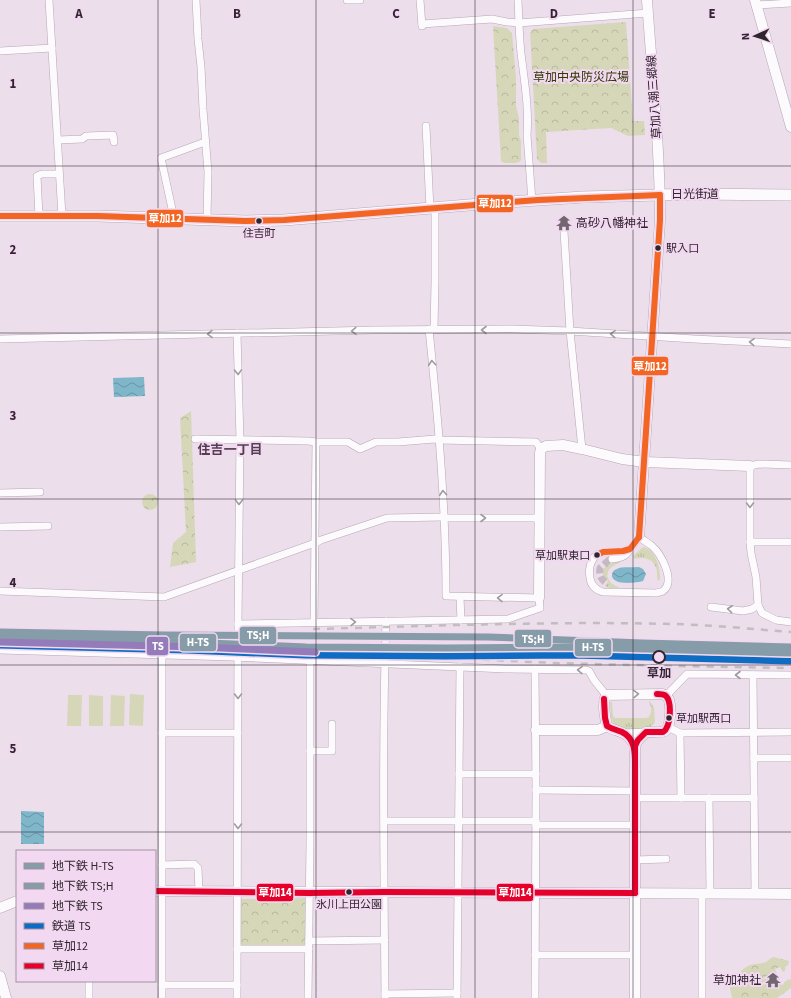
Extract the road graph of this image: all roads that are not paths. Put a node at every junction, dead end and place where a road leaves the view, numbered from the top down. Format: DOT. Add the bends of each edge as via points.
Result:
graph roads {
  1 [pos="49,0"];
  2 [pos="196,0"];
  3 [pos="347,0"];
  4 [pos="360,0"];
  5 [pos="420,0"];
  6 [pos="518,0"];
  7 [pos="647,0"];
  8 [pos="756,2"];
  9 [pos="791,3"];
  10 [pos="648,13"];
  11 [pos="519,23"];
  12 [pos="52,48"];
  13 [pos="0,51"];
  14 [pos="426,126"];
  15 [pos="791,127"];
  16 [pos="58,140"];
  17 [pos="114,142"];
  18 [pos="205,142"];
  19 [pos="59,174"];
  20 [pos="660,194"];
  21 [pos="791,195"];
  22 [pos="532,201"];
  23 [pos="432,208"];
  24 [pos="0,216"];
  25 [pos="39,216"];
  26 [pos="62,216"];
  27 [pos="174,218"];
  28 [pos="207,219"];
  29 [pos="564,231"];
  30 [pos="431,329"];
  31 [pos="570,331"];
  32 [pos="237,334"];
  33 [pos="652,336"];
  34 [pos="0,339"];
  35 [pos="791,344"];
  36 [pos="195,439"];
  37 [pos="240,440"];
  38 [pos="438,440"];
  39 [pos="316,442"];
  40 [pos="541,449"];
  41 [pos="582,449"];
  42 [pos="644,462"];
  43 [pos="791,465"];
  44 [pos="750,466"];
  45 [pos="40,492"];
  46 [pos="0,493"];
  47 [pos="444,517"];
  48 [pos="540,518"];
  49 [pos="48,526"];
  50 [pos="0,527"];
  51 [pos="639,537"];
  52 [pos="750,542"];
  53 [pos="791,542"];
  54 [pos="315,544"];
  55 [pos="630,549"];
  56 [pos="612,559"];
  57 [pos="239,570"];
  58 [pos="0,591"];
  59 [pos="460,597"];
  60 [pos="539,598"];
  61 [pos="758,605"];
  62 [pos="711,607"];
  63 [pos="461,620"];
  64 [pos="386,621"];
  65 [pos="314,622"];
  66 [pos="791,622"];
  67 [pos="238,624"];
  68 [pos="0,650"];
  69 [pos="162,655"];
  70 [pos="238,657"];
  71 [pos="310,661"];
  72 [pos="385,664"];
  73 [pos="460,667"];
  74 [pos="535,669"];
  75 [pos="753,675"];
  76 [pos="791,675"];
  77 [pos="606,696"];
  78 [pos="666,696"];
  79 [pos="332,724"];
  80 [pos="607,726"];
  81 [pos="668,727"];
  82 [pos="536,730"];
  83 [pos="646,732"];
  84 [pos="754,732"];
  85 [pos="791,732"];
  86 [pos="162,733"];
  87 [pos="238,733"];
  88 [pos="624,733"];
  89 [pos="680,733"];
  90 [pos="635,746"];
  91 [pos="310,751"];
  92 [pos="754,758"];
  93 [pos="791,758"];
  94 [pos="459,774"];
  95 [pos="536,774"];
  96 [pos="536,790"];
  97 [pos="635,794"];
  98 [pos="681,798"];
  99 [pos="709,798"];
  100 [pos="754,798"];
  101 [pos="458,820"];
  102 [pos="384,821"];
  103 [pos="536,823"];
  104 [pos="634,825"];
  105 [pos="634,860"];
  106 [pos="666,860"];
  107 [pos="162,865"];
  108 [pos="158,891"];
  109 [pos="199,891"];
  110 [pos="238,892"];
  111 [pos="309,892"];
  112 [pos="384,892"];
  113 [pos="457,892"];
  114 [pos="536,892"];
  115 [pos="635,893"];
  116 [pos="706,894"];
  117 [pos="755,894"];
  118 [pos="791,894"];
  119 [pos="16,901"];
  120 [pos="0,908"];
  121 [pos="385,940"];
  122 [pos="309,941"];
  123 [pos="237,949"];
  124 [pos="309,950"];
  125 [pos="535,955"];
  126 [pos="635,955"];
  127 [pos="0,976"];
  128 [pos="89,982"];
  129 [pos="237,984"];
  130 [pos="162,986"];
  131 [pos="385,996"];
  132 [pos="457,996"];
  133 [pos="6,998"];
  134 [pos="89,998"];
  135 [pos="162,998"];
  136 [pos="237,998"];
  137 [pos="308,998"];
  138 [pos="535,998"];
  139 [pos="635,998"];
  140 [pos="702,998"];
  1 -- 12 [label="street"];
  2 -- 18 [label="street"];
  3 -- 4 [label="street"];
  5 -- 11 [label="street" via="422,25 492,19"];
  6 -- 11 [label="street"];
  7 -- 10 [label="street, 草加八潮三郷線"];
  8 -- 9 [label="street"];
  8 -- 15 [label="street"];
  10 -- 11 [label="street"];
  10 -- 20 [label="street, 草加八潮三郷線"];
  11 -- 22 [label="street"];
  12 -- 13 [label="street"];
  12 -- 16 [label="street"];
  14 -- 23 [label="street"];
  16 -- 17 [label="street" via="113,135"];
  16 -- 19 [label="street"];
  18 -- 27 [label="street" via="161,158"];
  18 -- 28 [label="street" via="208,172"];
  19 -- 25 [label="street" via="37,176"];
  19 -- 26 [label="street"];
  20 -- 21 [label="main road, 日光街道"];
  20 -- 22 [label="main road, 日光街道"];
  20 -- 33 [label="street, 草加八潮三郷線"];
  22 -- 23 [label="main road, 日光街道"];
  23 -- 28 [label="main road, 日光街道" via="284,220"];
  23 -- 30 [label="street" via="436,282"];
  24 -- 25 [label="main road, 日光街道"];
  25 -- 26 [label="main road, 日光街道"];
  26 -- 27 [label="main road, 日光街道"];
  27 -- 28 [label="main road, 日光街道"];
  29 -- 31 [label="street"];
  31 -- 30 [label="street, one-way"];
  30 -- 32 [label="street, one-way"];
  38 -- 30 [label="street, one-way"];
  33 -- 31 [label="street, one-way"];
  31 -- 41 [label="street"];
  32 -- 34 [label="street, one-way"];
  32 -- 37 [label="street, one-way"];
  35 -- 33 [label="street, one-way"];
  33 -- 42 [label="street, 草加八潮三郷線"];
  36 -- 37 [label="street"];
  37 -- 39 [label="street"];
  37 -- 57 [label="street, one-way"];
  38 -- 39 [label="street" via="376,442 360,449 348,442"];
  38 -- 40 [label="street" via="536,442"];
  47 -- 38 [label="street, one-way"];
  39 -- 54 [label="street"];
  40 -- 41 [label="street" via="546,446 563,445"];
  40 -- 48 [label="street"];
  41 -- 42 [label="street"];
  42 -- 44 [label="street"];
  42 -- 51 [label="street, 草加八潮三郷線"];
  43 -- 44 [label="street"];
  44 -- 52 [label="street, one-way"];
  45 -- 46 [label="street"];
  47 -- 48 [label="street, one-way"];
  47 -- 54 [label="street" via="387,518"];
  47 -- 59 [label="street" via="446,596"];
  48 -- 60 [label="street"];
  49 -- 50 [label="street"];
  51 -- 55 [label="street"];
  51 -- 55 [label="street" via="652,546 664,564 667,583 662,591 603,592 592,586 589,567 597,555"];
  52 -- 53 [label="street"];
  52 -- 61 [label="street"];
  54 -- 57 [label="street"];
  54 -- 65 [label="street"];
  55 -- 56 [label="street" via="621,558"];
  57 -- 58 [label="street" via="164,597"];
  57 -- 67 [label="street"];
  60 -- 59 [label="street, one-way"];
  59 -- 63 [label="street"];
  60 -- 63 [label="street" via="540,608 508,619"];
  61 -- 62 [label="street, one-way" via="743,610"];
  61 -- 66 [label="street" via="762,614 776,620"];
  63 -- 64 [label="street"];
  65 -- 64 [label="street, one-way"];
  64 -- 72 [label="street"];
  65 -- 67 [label="street"];
  67 -- 70 [label="street"];
  68 -- 69 [label="street"];
  69 -- 70 [label="street"];
  69 -- 86 [label="street"];
  70 -- 71 [label="street"];
  70 -- 87 [label="street, one-way"];
  71 -- 72 [label="street"];
  71 -- 91 [label="street"];
  72 -- 73 [label="street"];
  72 -- 102 [label="street"];
  73 -- 74 [label="street"];
  73 -- 94 [label="street"];
  77 -- 74 [label="street, one-way" via="589,671"];
  74 -- 82 [label="street"];
  75 -- 76 [label="street"];
  75 -- 78 [label="street, one-way" via="687,674"];
  75 -- 84 [label="street"];
  77 -- 78 [label="street, one-way"];
  77 -- 80 [label="street" via="604,699"];
  78 -- 81 [label="street" via="669,700"];
  79 -- 91 [label="street" via="332,751"];
  80 -- 82 [label="street" via="598,730"];
  80 -- 88 [label="street"];
  81 -- 83 [label="street" via="663,731"];
  81 -- 89 [label="street"];
  82 -- 95 [label="street"];
  83 -- 88 [label="street"];
  83 -- 90 [label="street"];
  84 -- 85 [label="street"];
  84 -- 89 [label="street"];
  84 -- 92 [label="street"];
  86 -- 87 [label="street"];
  86 -- 107 [label="street"];
  87 -- 110 [label="street, one-way"];
  88 -- 90 [label="street"];
  89 -- 98 [label="street"];
  90 -- 97 [label="street"];
  91 -- 111 [label="street"];
  92 -- 93 [label="street"];
  92 -- 100 [label="street"];
  94 -- 95 [label="street"];
  94 -- 101 [label="street"];
  95 -- 96 [label="street"];
  96 -- 97 [label="street"];
  96 -- 103 [label="street"];
  97 -- 98 [label="street"];
  97 -- 104 [label="street"];
  98 -- 99 [label="street"];
  99 -- 100 [label="street"];
  99 -- 116 [label="street"];
  100 -- 117 [label="street"];
  101 -- 102 [label="street"];
  101 -- 103 [label="street"];
  101 -- 113 [label="street"];
  102 -- 112 [label="street"];
  103 -- 104 [label="street"];
  103 -- 114 [label="street"];
  104 -- 105 [label="street"];
  105 -- 106 [label="street"];
  105 -- 115 [label="street"];
  107 -- 108 [label="street"];
  107 -- 109 [label="street" via="194,864 198,868"];
  108 -- 109 [label="street"];
  108 -- 130 [label="street"];
  109 -- 110 [label="street"];
  110 -- 111 [label="street"];
  110 -- 123 [label="street"];
  111 -- 112 [label="street"];
  111 -- 122 [label="street"];
  112 -- 113 [label="street"];
  112 -- 121 [label="street"];
  113 -- 114 [label="street"];
  113 -- 132 [label="street"];
  114 -- 115 [label="street"];
  114 -- 125 [label="street"];
  115 -- 116 [label="street"];
  115 -- 126 [label="street"];
  116 -- 117 [label="street"];
  116 -- 140 [label="street"];
  117 -- 118 [label="street"];
  119 -- 120 [label="street"];
  121 -- 122 [label="street"];
  121 -- 131 [label="street"];
  122 -- 124 [label="street"];
  123 -- 124 [label="street"];
  123 -- 129 [label="street"];
  124 -- 137 [label="street"];
  125 -- 126 [label="street"];
  125 -- 138 [label="street"];
  126 -- 139 [label="street"];
  127 -- 133 [label="street"];
  128 -- 134 [label="street"];
  129 -- 130 [label="street"];
  129 -- 136 [label="street"];
  130 -- 135 [label="street"];
  131 -- 132 [label="street"];
}
